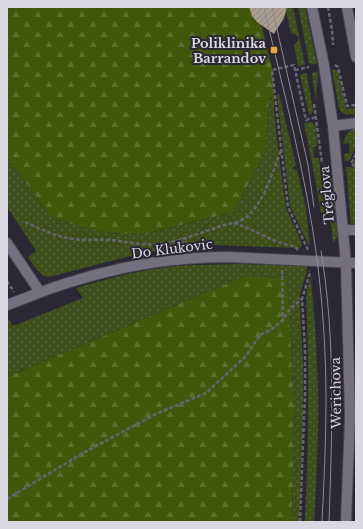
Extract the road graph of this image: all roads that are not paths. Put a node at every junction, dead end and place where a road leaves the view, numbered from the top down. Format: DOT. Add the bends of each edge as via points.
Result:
graph roads {
  1 [pos="312,7"];
  2 [pos="347,7"];
  3 [pos="356,57"];
  4 [pos="356,123"];
  5 [pos="333,126"];
  6 [pos="343,230"];
  7 [pos="356,230"];
  8 [pos="7,243"];
  9 [pos="351,263"];
  10 [pos="40,292"];
  11 [pos="7,306"];
  12 [pos="353,390"];
  13 [pos="346,522"];
  1 -- 5 [label="street, Tréglova"];
  2 -- 3 [label="street"];
  4 -- 5 [label="street"];
  5 -- 6 [label="street, Tréglova"];
  6 -- 7 [label="street"];
  6 -- 9 [label="street, Tréglova"];
  8 -- 10 [label="street"];
  9 -- 10 [label="street, Do Klukovic" via="206,257 145,264 91,276"];
  9 -- 12 [label="street, Werichova"];
  10 -- 11 [label="street, Do Klukovic"];
  12 -- 13 [label="street, Werichova"];
}
